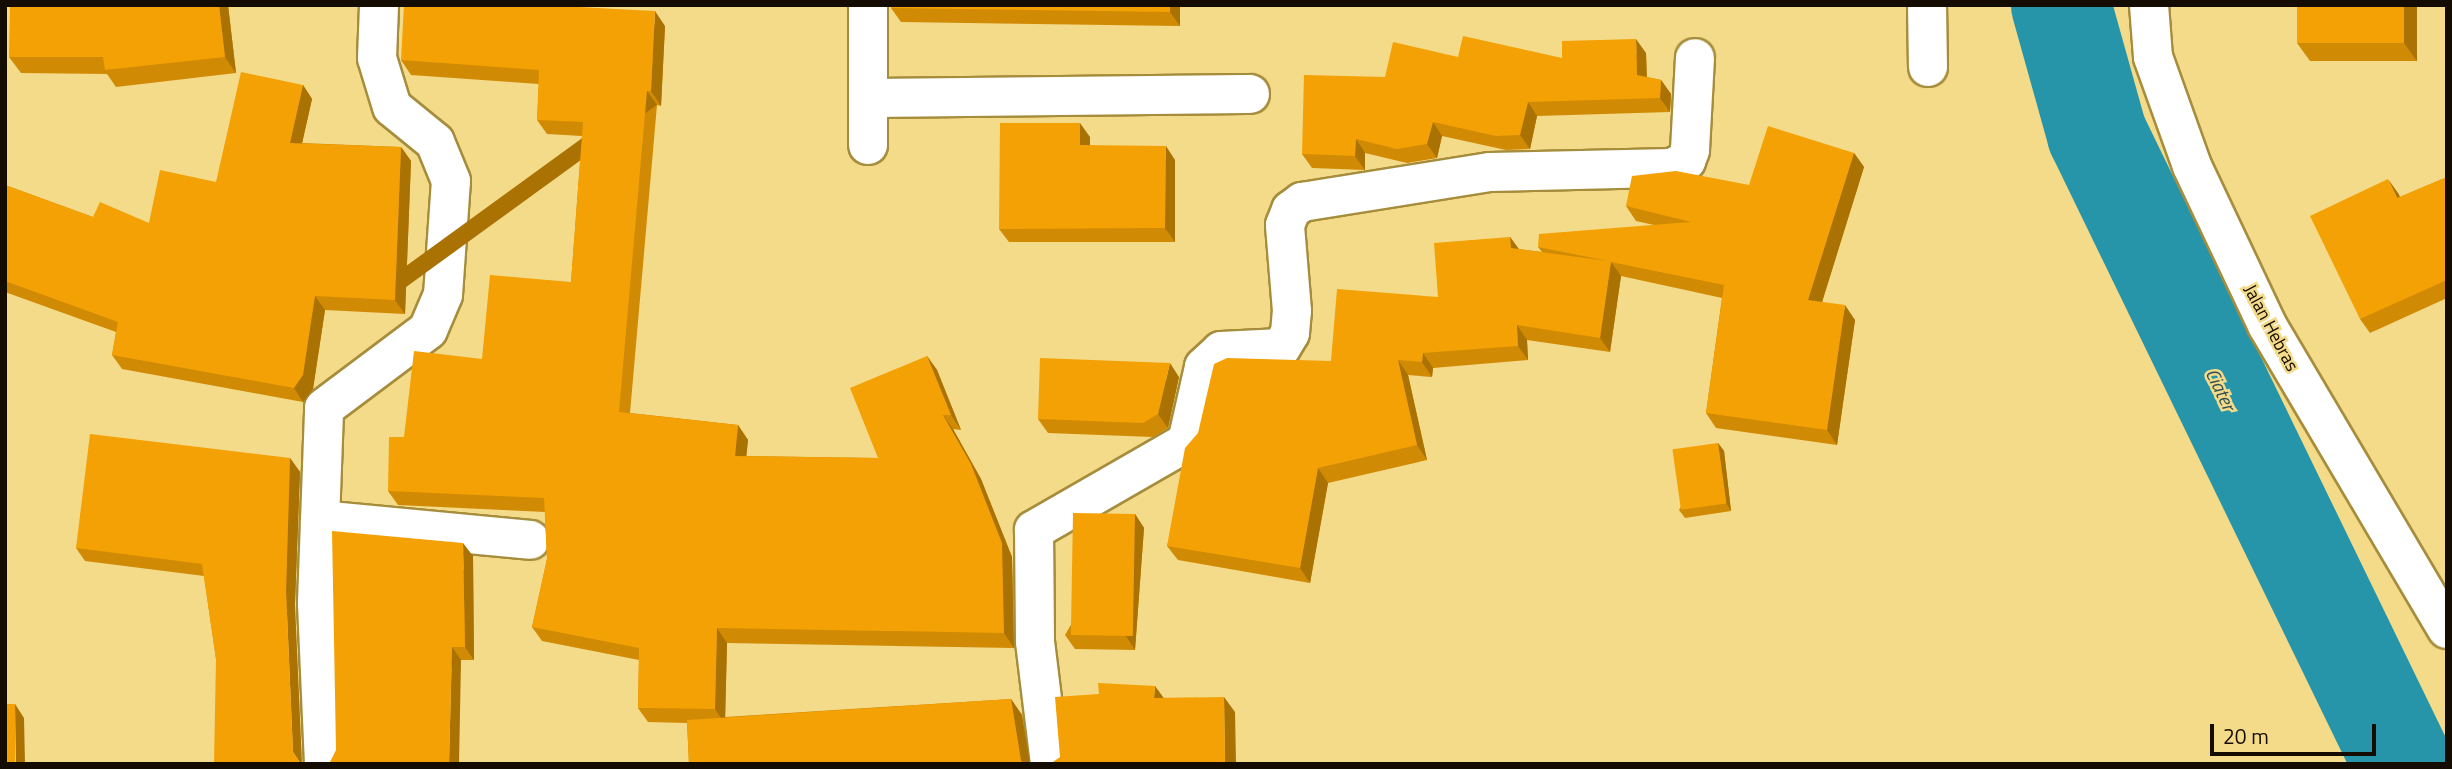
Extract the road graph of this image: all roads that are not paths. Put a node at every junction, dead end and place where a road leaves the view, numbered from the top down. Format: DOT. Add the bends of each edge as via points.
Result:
graph roads {
  1 [pos="379,5"];
  2 [pos="868,5"];
  3 [pos="1927,5"];
  4 [pos="2149,5"];
  5 [pos="1695,58"];
  6 [pos="1928,67"];
  7 [pos="1250,94"];
  8 [pos="869,98"];
  9 [pos="868,145"];
  10 [pos="320,520"];
  11 [pos="530,540"];
  12 [pos="2447,629"];
  13 [pos="324,764"];
  14 [pos="1051,764"];
  1 -- 10 [label="street" via="377,58 393,107 435,142 451,181 443,295 428,330 324,408"];
  2 -- 8 [label="street"];
  3 -- 6 [label="street"];
  4 -- 12 [label="street, Jalan Hebras" via="2152,57 2192,166 2267,325"];
  5 -- 14 [label="street" via="1690,150 1686,161 1672,167 1490,172 1302,202 1291,210 1285,225 1293,311 1290,333 1281,348 1221,351 1204,367 1187,442 1034,530 1035,641"];
  7 -- 8 [label="street"];
  8 -- 9 [label="street"];
  10 -- 11 [label="street"];
  10 -- 13 [label="street" via="317,603"];
}
